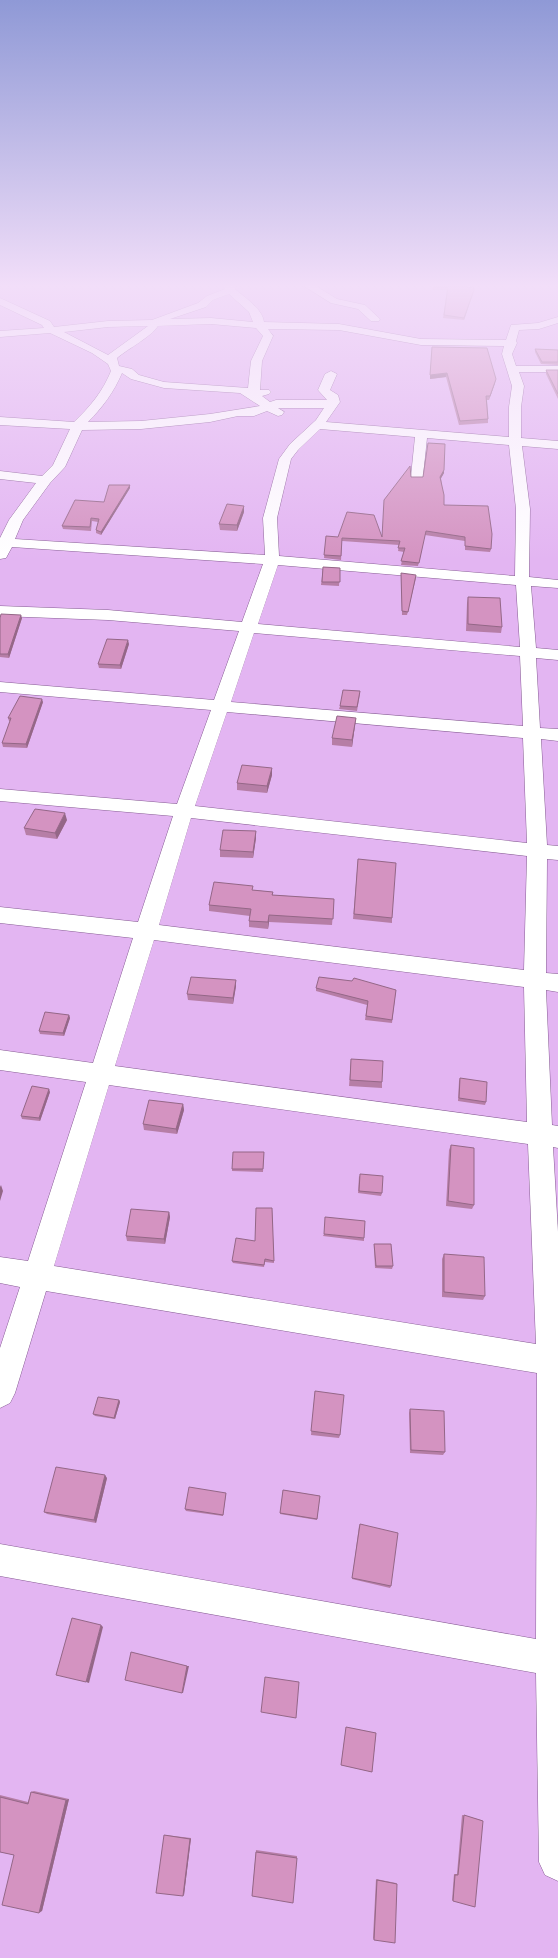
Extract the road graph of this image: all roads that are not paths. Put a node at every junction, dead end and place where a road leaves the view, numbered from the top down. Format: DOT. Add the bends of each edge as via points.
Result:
graph roads {
  1 [pos="114,377"];
  2 [pos="136,377"];
  3 [pos="254,377"];
  4 [pos="516,377"];
  5 [pos="278,392"];
  6 [pos="253,395"];
  7 [pos="322,404"];
  8 [pos="267,407"];
  9 [pos="288,415"];
  10 [pos="0,421"];
  11 [pos="77,426"];
  12 [pos="422,435"];
  13 [pos="515,442"];
  14 [pos="558,445"];
  15 [pos="0,475"];
  16 [pos="417,476"];
  17 [pos="45,480"];
  18 [pos="4,543"];
  19 [pos="0,556"];
  20 [pos="272,560"];
  21 [pos="522,580"];
  22 [pos="558,584"];
  23 [pos="0,611"];
  24 [pos="248,629"];
  25 [pos="528,653"];
  26 [pos="558,655"];
  27 [pos="0,687"];
  28 [pos="221,706"];
  29 [pos="532,732"];
  30 [pos="558,735"];
  31 [pos="0,794"];
  32 [pos="184,811"];
  33 [pos="548,852"];
  34 [pos="0,915"];
  35 [pos="146,931"];
  36 [pos="534,981"];
  37 [pos="558,983"];
  38 [pos="0,1060"];
  39 [pos="100,1075"];
  40 [pos="549,1136"];
  41 [pos="0,1270"];
  42 [pos="36,1275"];
  43 [pos="555,1361"];
  44 [pos="0,1393"];
  45 [pos="0,1560"];
  46 [pos="555,1660"];
  47 [pos="558,1862"];
  1 -- 11 [label="street" via="98,405"];
  2 -- 6 [label="street" via="164,385 242,390"];
  3 -- 6 [label="street"];
  4 -- 13 [label="street" via="518,386"];
  5 -- 6 [label="street"];
  6 -- 8 [label="street"];
  7 -- 8 [label="street" via="288,403"];
  7 -- 12 [label="street"];
  7 -- 20 [label="street" via="285,459 270,518"];
  8 -- 9 [label="street"];
  8 -- 11 [label="street" via="257,412 141,425"];
  10 -- 11 [label="street"];
  11 -- 17 [label="street" via="59,467"];
  12 -- 13 [label="street"];
  12 -- 16 [label="street"];
  13 -- 14 [label="street"];
  13 -- 21 [label="street" via="523,509"];
  15 -- 17 [label="street"];
  17 -- 18 [label="street" via="16,520"];
  18 -- 19 [label="street"];
  18 -- 20 [label="street"];
  20 -- 21 [label="street"];
  20 -- 24 [label="street"];
  21 -- 22 [label="street"];
  21 -- 25 [label="street" via="525,590"];
  23 -- 24 [label="street" via="108,615"];
  24 -- 25 [label="street"];
  24 -- 28 [label="street"];
  25 -- 26 [label="street"];
  25 -- 29 [label="street"];
  27 -- 28 [label="street"];
  28 -- 29 [label="street"];
  28 -- 32 [label="street"];
  29 -- 30 [label="street"];
  29 -- 33 [label="street"];
  31 -- 32 [label="street"];
  32 -- 33 [label="street"];
  32 -- 35 [label="street"];
  33 -- 36 [label="street"];
  34 -- 35 [label="street"];
  35 -- 36 [label="street"];
  35 -- 39 [label="street"];
  36 -- 37 [label="street"];
  36 -- 40 [label="street"];
  38 -- 39 [label="street"];
  39 -- 40 [label="street"];
  39 -- 42 [label="street"];
  40 -- 43 [label="street"];
  41 -- 42 [label="street"];
  42 -- 43 [label="street"];
  42 -- 44 [label="street"];
  43 -- 46 [label="street"];
  45 -- 46 [label="street"];
  46 -- 47 [label="street"];
}
